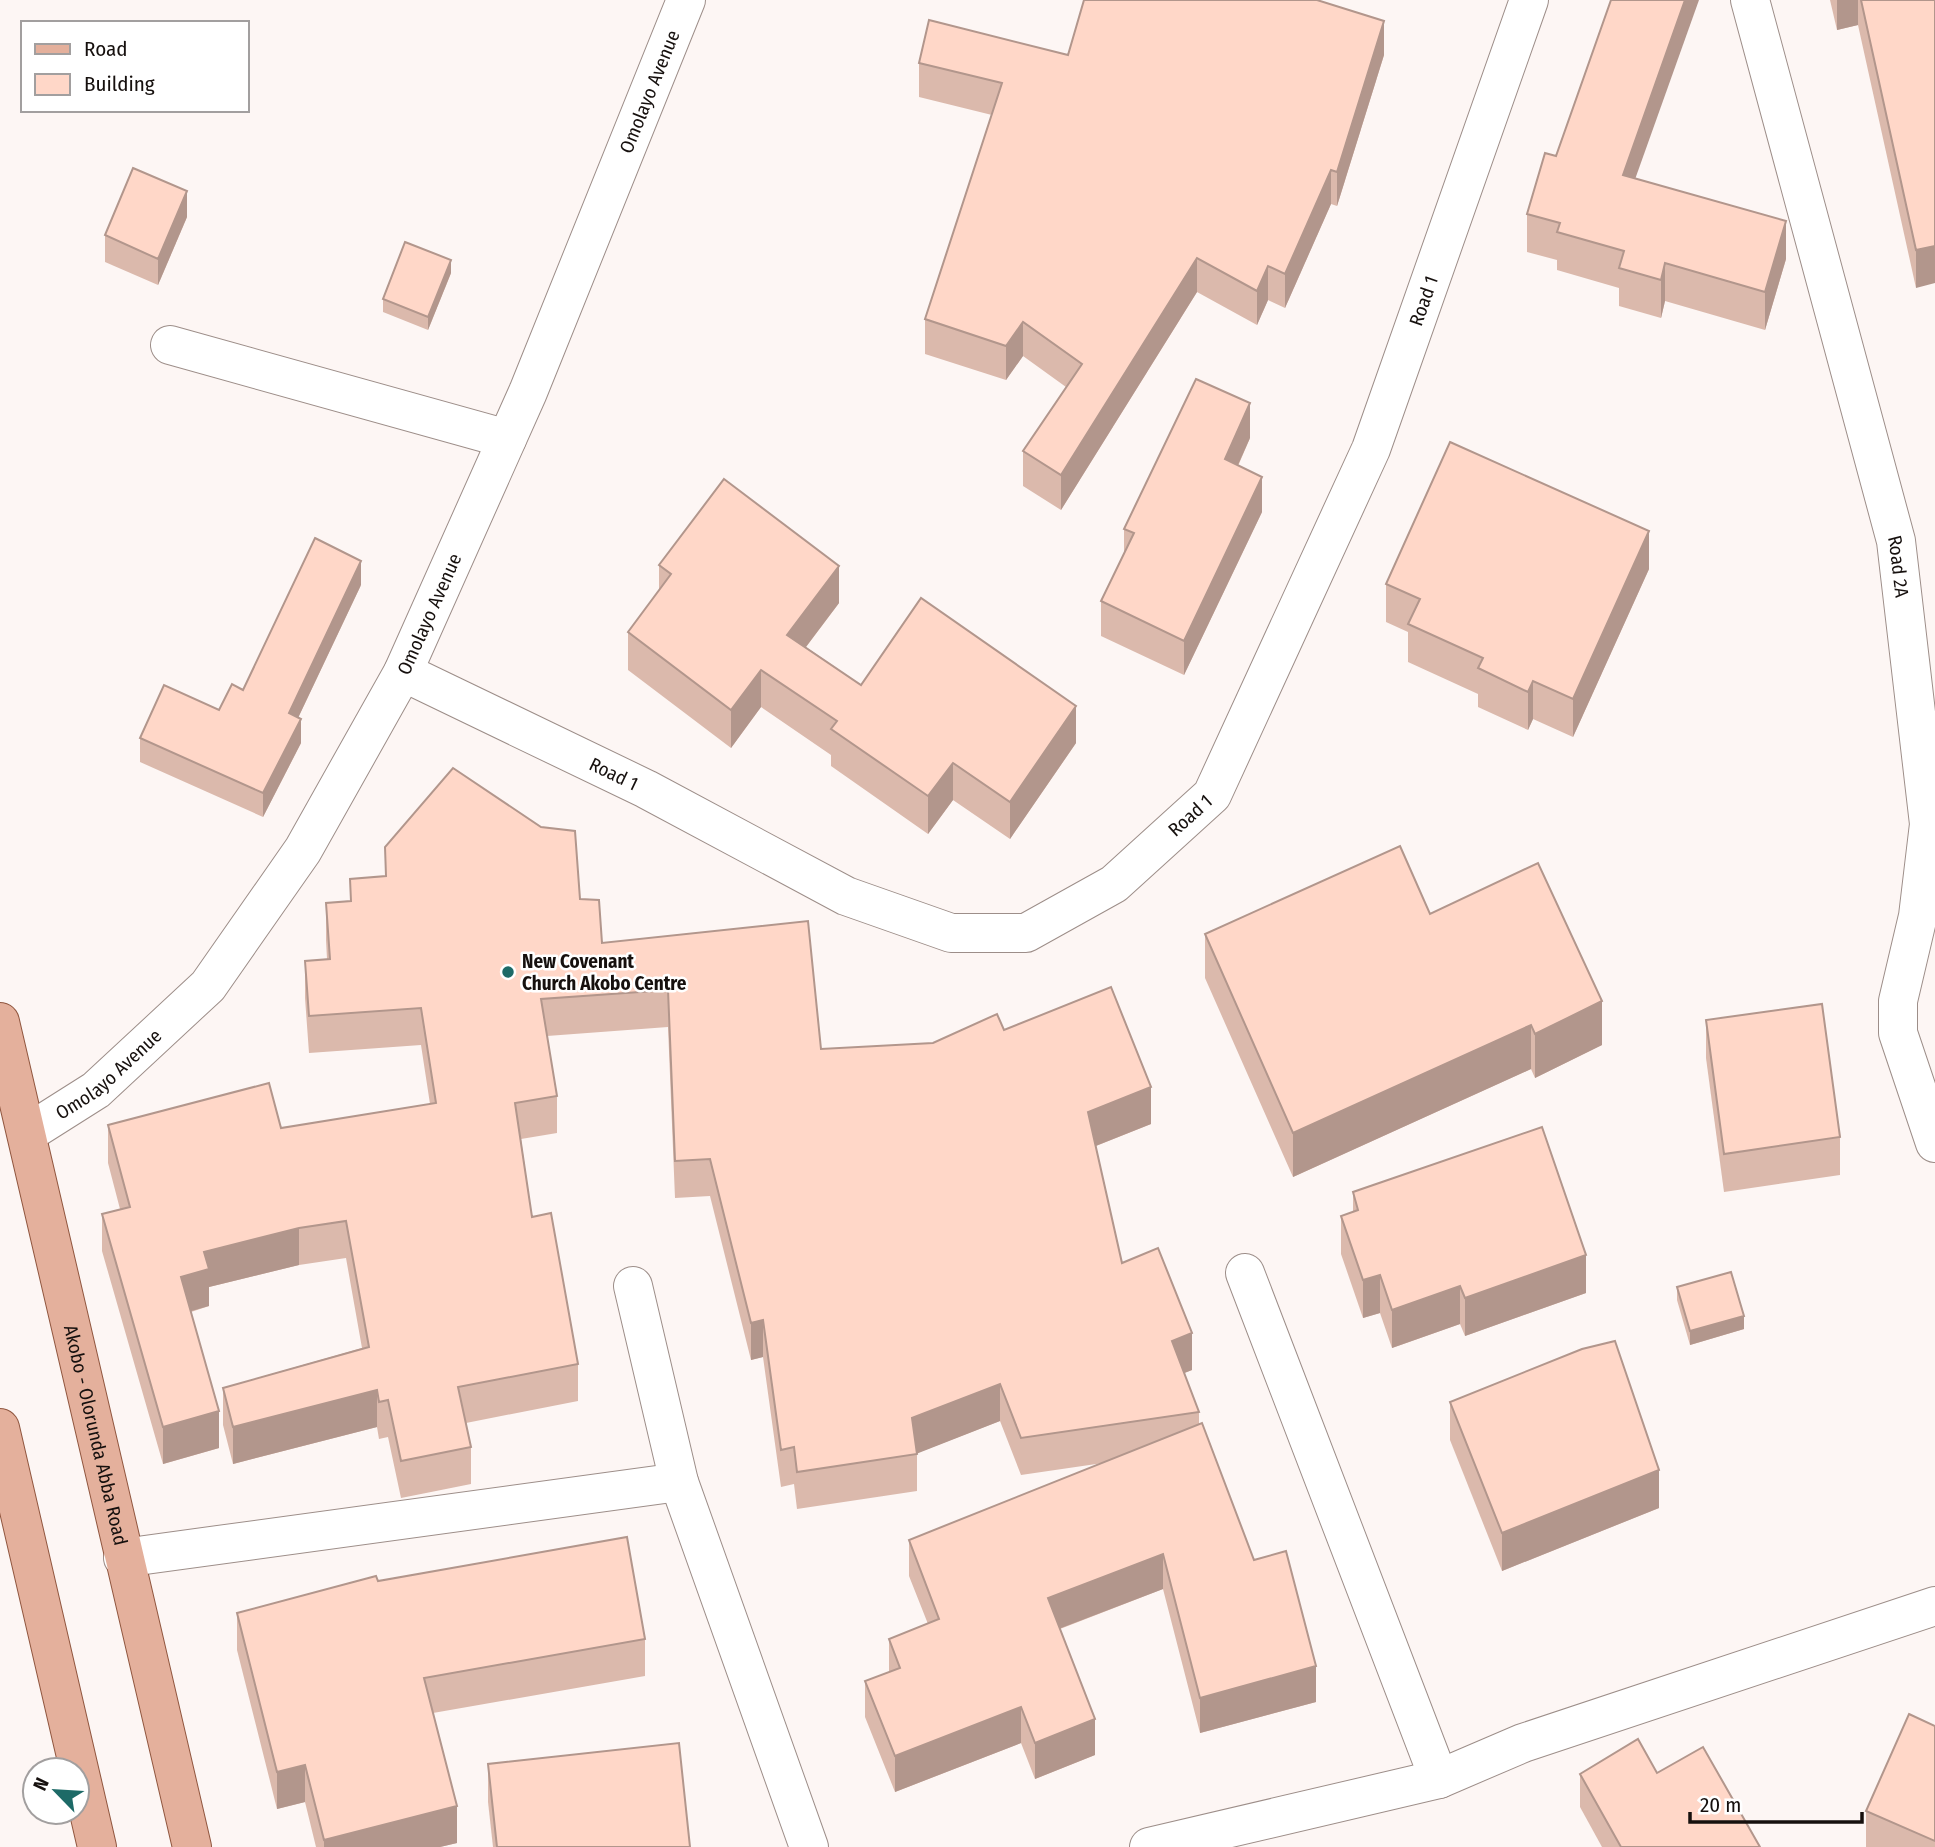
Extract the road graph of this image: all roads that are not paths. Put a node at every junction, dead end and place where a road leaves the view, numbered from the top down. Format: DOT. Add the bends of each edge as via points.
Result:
graph roads {
  1 [pos="686,0"];
  2 [pos="1530,0"];
  3 [pos="1750,0"];
  4 [pos="170,345"];
  5 [pos="507,439"];
  6 [pos="403,672"];
  7 [pos="0,1022"];
  8 [pos="28,1133"];
  9 [pos="1935,1143"];
  10 [pos="1245,1273"];
  11 [pos="633,1286"];
  12 [pos="0,1427"];
  13 [pos="679,1482"];
  14 [pos="123,1558"];
  15 [pos="1935,1606"];
  16 [pos="1439,1779"];
  17 [pos="97,1847"];
  18 [pos="192,1847"];
  19 [pos="809,1847"];
  20 [pos="1149,1847"];
  1 -- 5 [label="street, Omolayo Avenue"];
  2 -- 6 [label="street, Road 1" via="1371,449 1212,795 1114,884 1026,933 951,933 846,896 646,789"];
  3 -- 9 [label="street, Road 2A" via="1896,541 1929,824 1918,916 1898,1001 1898,1033"];
  4 -- 5 [label="street"];
  5 -- 6 [label="street, Omolayo Avenue"];
  6 -- 8 [label="street, Omolayo Avenue" via="303,850 208,986 96,1090"];
  7 -- 8 [label="main road, Akobo - Olorunda Abba Road"];
  8 -- 14 [label="main road, Akobo - Olorunda Abba Road"];
  10 -- 16 [label="street"];
  11 -- 13 [label="street"];
  12 -- 17 [label="main road"];
  13 -- 14 [label="street"];
  13 -- 19 [label="street"];
  14 -- 18 [label="main road, Akobo - Olorunda Abba Road"];
  15 -- 16 [label="street" via="1523,1743"];
  16 -- 20 [label="street"];
}
